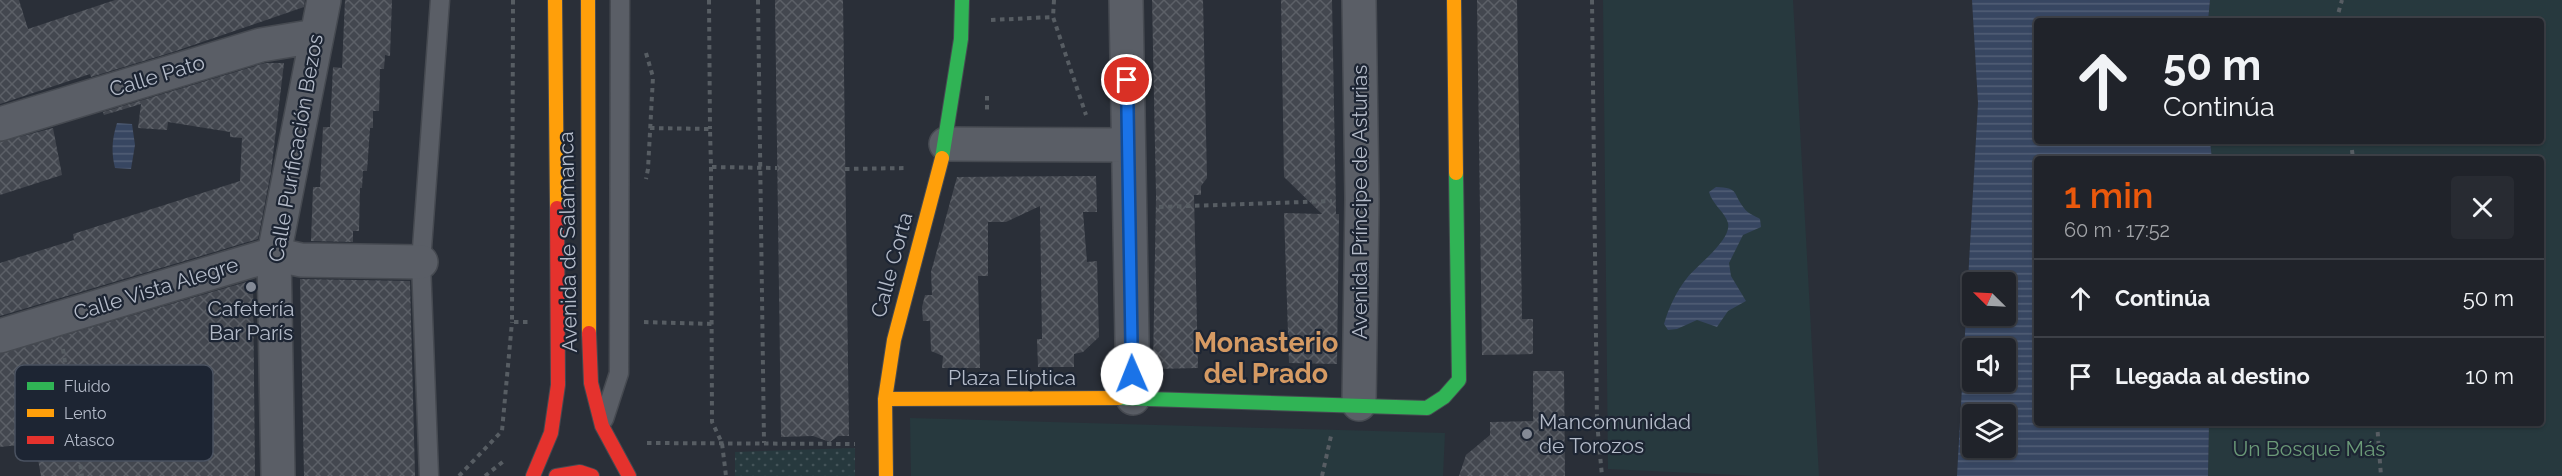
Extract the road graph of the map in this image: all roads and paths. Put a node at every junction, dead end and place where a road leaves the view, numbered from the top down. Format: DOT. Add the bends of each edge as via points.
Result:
graph roads {
  1 [pos="324,0"];
  2 [pos="440,0"];
  3 [pos="513,0"];
  4 [pos="555,0"];
  5 [pos="588,0"];
  6 [pos="620,0"];
  7 [pos="709,0"];
  8 [pos="758,0"];
  9 [pos="962,0"];
  10 [pos="1053,0"];
  11 [pos="1126,0"];
  12 [pos="1359,0"];
  13 [pos="1454,0"];
  14 [pos="1592,0"];
  15 [pos="2342,0"];
  16 [pos="1053,17"];
  17 [pos="2338,18"];
  18 [pos="986,20"];
  19 [pos="316,36"];
  20 [pos="0,124"];
  21 [pos="650,128"];
  22 [pos="710,129"];
  23 [pos="946,144"];
  24 [pos="1112,145"];
  25 [pos="711,167"];
  26 [pos="760,168"];
  27 [pos="777,168"];
  28 [pos="1362,199"];
  29 [pos="1129,208"];
  30 [pos="274,254"];
  31 [pos="421,262"];
  32 [pos="58,319"];
  33 [pos="632,321"];
  34 [pos="512,322"];
  35 [pos="537,322"];
  36 [pos="712,324"];
  37 [pos="0,336"];
  38 [pos="65,365"];
  39 [pos="1133,398"];
  40 [pos="885,399"];
  41 [pos="1344,404"];
  42 [pos="602,426"];
  43 [pos="2377,426"];
  44 [pos="645,443"];
  45 [pos="722,443"];
  46 [pos="764,443"];
  47 [pos="886,444"];
  48 [pos="80,461"];
  49 [pos="82,476"];
  50 [pos="278,476"];
  51 [pos="429,476"];
  52 [pos="459,476"];
  53 [pos="533,476"];
  54 [pos="556,476"];
  55 [pos="592,476"];
  56 [pos="629,476"];
  57 [pos="726,476"];
  58 [pos="886,476"];
  59 [pos="1322,476"];
  60 [pos="1602,476"];
  61 [pos="2381,476"];
  1 -- 19 [label="street, Calle Purificación Bezos"];
  2 -- 31 [label="lane"];
  3 -- 34 [label="path"];
  4 -- 53 [label="main road, Avenida de Salamanca" via="558,385 551,434"];
  5 -- 42 [label="main road, Avenida de Salamanca" via="589,324 591,383"];
  6 -- 42 [label="lane" via="619,373"];
  7 -- 22 [label="path"];
  8 -- 26 [label="path"];
  9 -- 23 [label="main road, Calle Corta" via="961,39"];
  10 -- 16 [label="path"];
  11 -- 24 [label="street"];
  12 -- 28 [label="street, Avenida Príncipe de Asturias"];
  13 -- 41 [label="main road, Plaza Elíptica" via="1459,380 1427,408"];
  14 -- 60 [label="path" via="1597,423"];
  15 -- 17 [label="path"];
  16 -- 18 [label="path"];
  16 -- 24 [label="path"];
  19 -- 20 [label="street, Calle Pato" via="261,45"];
  19 -- 30 [label="street, Calle Purificación Bezos"];
  21 -- 22 [label="path"];
  22 -- 25 [label="path"];
  23 -- 24 [label="street"];
  23 -- 40 [label="main road, Calle Corta" via="894,340"];
  24 -- 29 [label="street"];
  25 -- 26 [label="path"];
  25 -- 36 [label="path"];
  26 -- 27 [label="path"];
  26 -- 46 [label="path"];
  28 -- 29 [label="path"];
  28 -- 41 [label="street, Avenida Príncipe de Asturias"];
  29 -- 39 [label="street"];
  30 -- 31 [label="street, Calle Vista Alegre" via="301,260"];
  30 -- 32 [label="street, Calle Vista Alegre"];
  30 -- 50 [label="street, Calle Purificación Bezos"];
  31 -- 51 [label="lane"];
  32 -- 37 [label="street, Calle Vista Alegre"];
  32 -- 38 [label="path"];
  33 -- 36 [label="path"];
  34 -- 35 [label="path"];
  34 -- 52 [label="path" via="502,431"];
  36 -- 45 [label="path" via="712,422"];
  39 -- 40 [label="main road, Plaza Elíptica"];
  39 -- 41 [label="main road, Plaza Elíptica"];
  40 -- 47 [label="main road"];
  41 -- 59 [label="path" via="1333,426"];
  42 -- 56 [label="main road, Avenida de Salamanca"];
  43 -- 61 [label="path"];
  44 -- 45 [label="path"];
  45 -- 46 [label="path"];
  45 -- 57 [label="path"];
  46 -- 47 [label="path"];
  47 -- 58 [label="main road"];
  48 -- 49 [label="path"];
  54 -- 55 [label="main road" via="580,472"];
}
